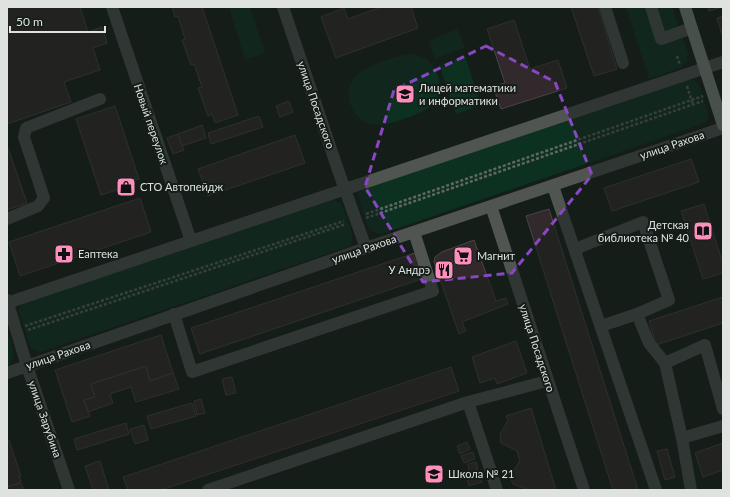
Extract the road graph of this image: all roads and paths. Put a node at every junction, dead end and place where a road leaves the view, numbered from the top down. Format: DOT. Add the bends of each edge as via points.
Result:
graph roads {
  1 [pos="112,7"];
  2 [pos="283,7"];
  3 [pos="605,7"];
  4 [pos="651,7"];
  5 [pos="685,7"];
  6 [pos="692,28"];
  7 [pos="678,56"];
  8 [pos="723,62"];
  9 [pos="623,63"];
  10 [pos="681,68"];
  11 [pos="705,68"];
  12 [pos="685,80"];
  13 [pos="714,98"];
  14 [pos="100,99"];
  15 [pos="693,105"];
  16 [pos="723,125"];
  17 [pos="723,128"];
  18 [pos="553,186"];
  19 [pos="345,189"];
  20 [pos="491,206"];
  21 [pos="7,219"];
  22 [pos="357,221"];
  23 [pos="414,232"];
  24 [pos="191,241"];
  25 [pos="366,248"];
  26 [pos="575,250"];
  27 [pos="7,302"];
  28 [pos="174,314"];
  29 [pos="638,314"];
  30 [pos="601,326"];
  31 [pos="18,334"];
  32 [pos="665,363"];
  33 [pos="27,366"];
  34 [pos="7,373"];
  35 [pos="547,381"];
  36 [pos="468,402"];
  37 [pos="723,409"];
  38 [pos="723,426"];
  39 [pos="682,438"];
  40 [pos="238,485"];
  41 [pos="69,490"];
  42 [pos="208,490"];
  43 [pos="497,490"];
  44 [pos="584,490"];
  45 [pos="656,490"];
  46 [pos="691,490"];
  1 -- 24 [label="street, Новый переулок"];
  2 -- 19 [label="street, улица Посадского"];
  3 -- 9 [label="street"];
  4 -- 6 [label="street" via="661,39"];
  5 -- 6 [label="main road"];
  6 -- 11 [label="main road"];
  7 -- 10 [label="path"];
  8 -- 11 [label="street"];
  11 -- 13 [label="main road"];
  11 -- 19 [label="street"];
  12 -- 15 [label="path"];
  13 -- 15 [label="path"];
  13 -- 16 [label="main road"];
  14 -- 21 [label="street" via="26,128 24,137 44,198 38,206"];
  15 -- 22 [label="path"];
  17 -- 18 [label="street, улица Рахова"];
  18 -- 20 [label="street, улица Рахова"];
  18 -- 26 [label="street"];
  19 -- 22 [label="street, улица Посадского"];
  19 -- 24 [label="street"];
  20 -- 23 [label="street, улица Рахова"];
  20 -- 35 [label="street, улица Посадского"];
  22 -- 25 [label="street, улица Посадского"];
  22 -- 31 [label="path"];
  23 -- 25 [label="street, улица Рахова"];
  23 -- 28 [label="street" via="433,290 192,372"];
  24 -- 27 [label="street"];
  25 -- 28 [label="street, улица Рахова"];
  26 -- 29 [label="street" via="643,222 669,300"];
  26 -- 30 [label="street"];
  27 -- 31 [label="street, улица Зарубина"];
  28 -- 33 [label="street, улица Рахова"];
  29 -- 30 [label="street"];
  29 -- 32 [label="street" via="650,343"];
  30 -- 45 [label="street"];
  31 -- 33 [label="street, улица Зарубина"];
  32 -- 37 [label="street" via="705,346"];
  32 -- 39 [label="street"];
  33 -- 34 [label="street, улица Рахова"];
  33 -- 41 [label="street, улица Зарубина"];
  35 -- 36 [label="street"];
  35 -- 44 [label="street, улица Посадского"];
  36 -- 40 [label="street"];
  36 -- 43 [label="street"];
  38 -- 39 [label="street"];
  39 -- 46 [label="street"];
  40 -- 42 [label="street"];
}
